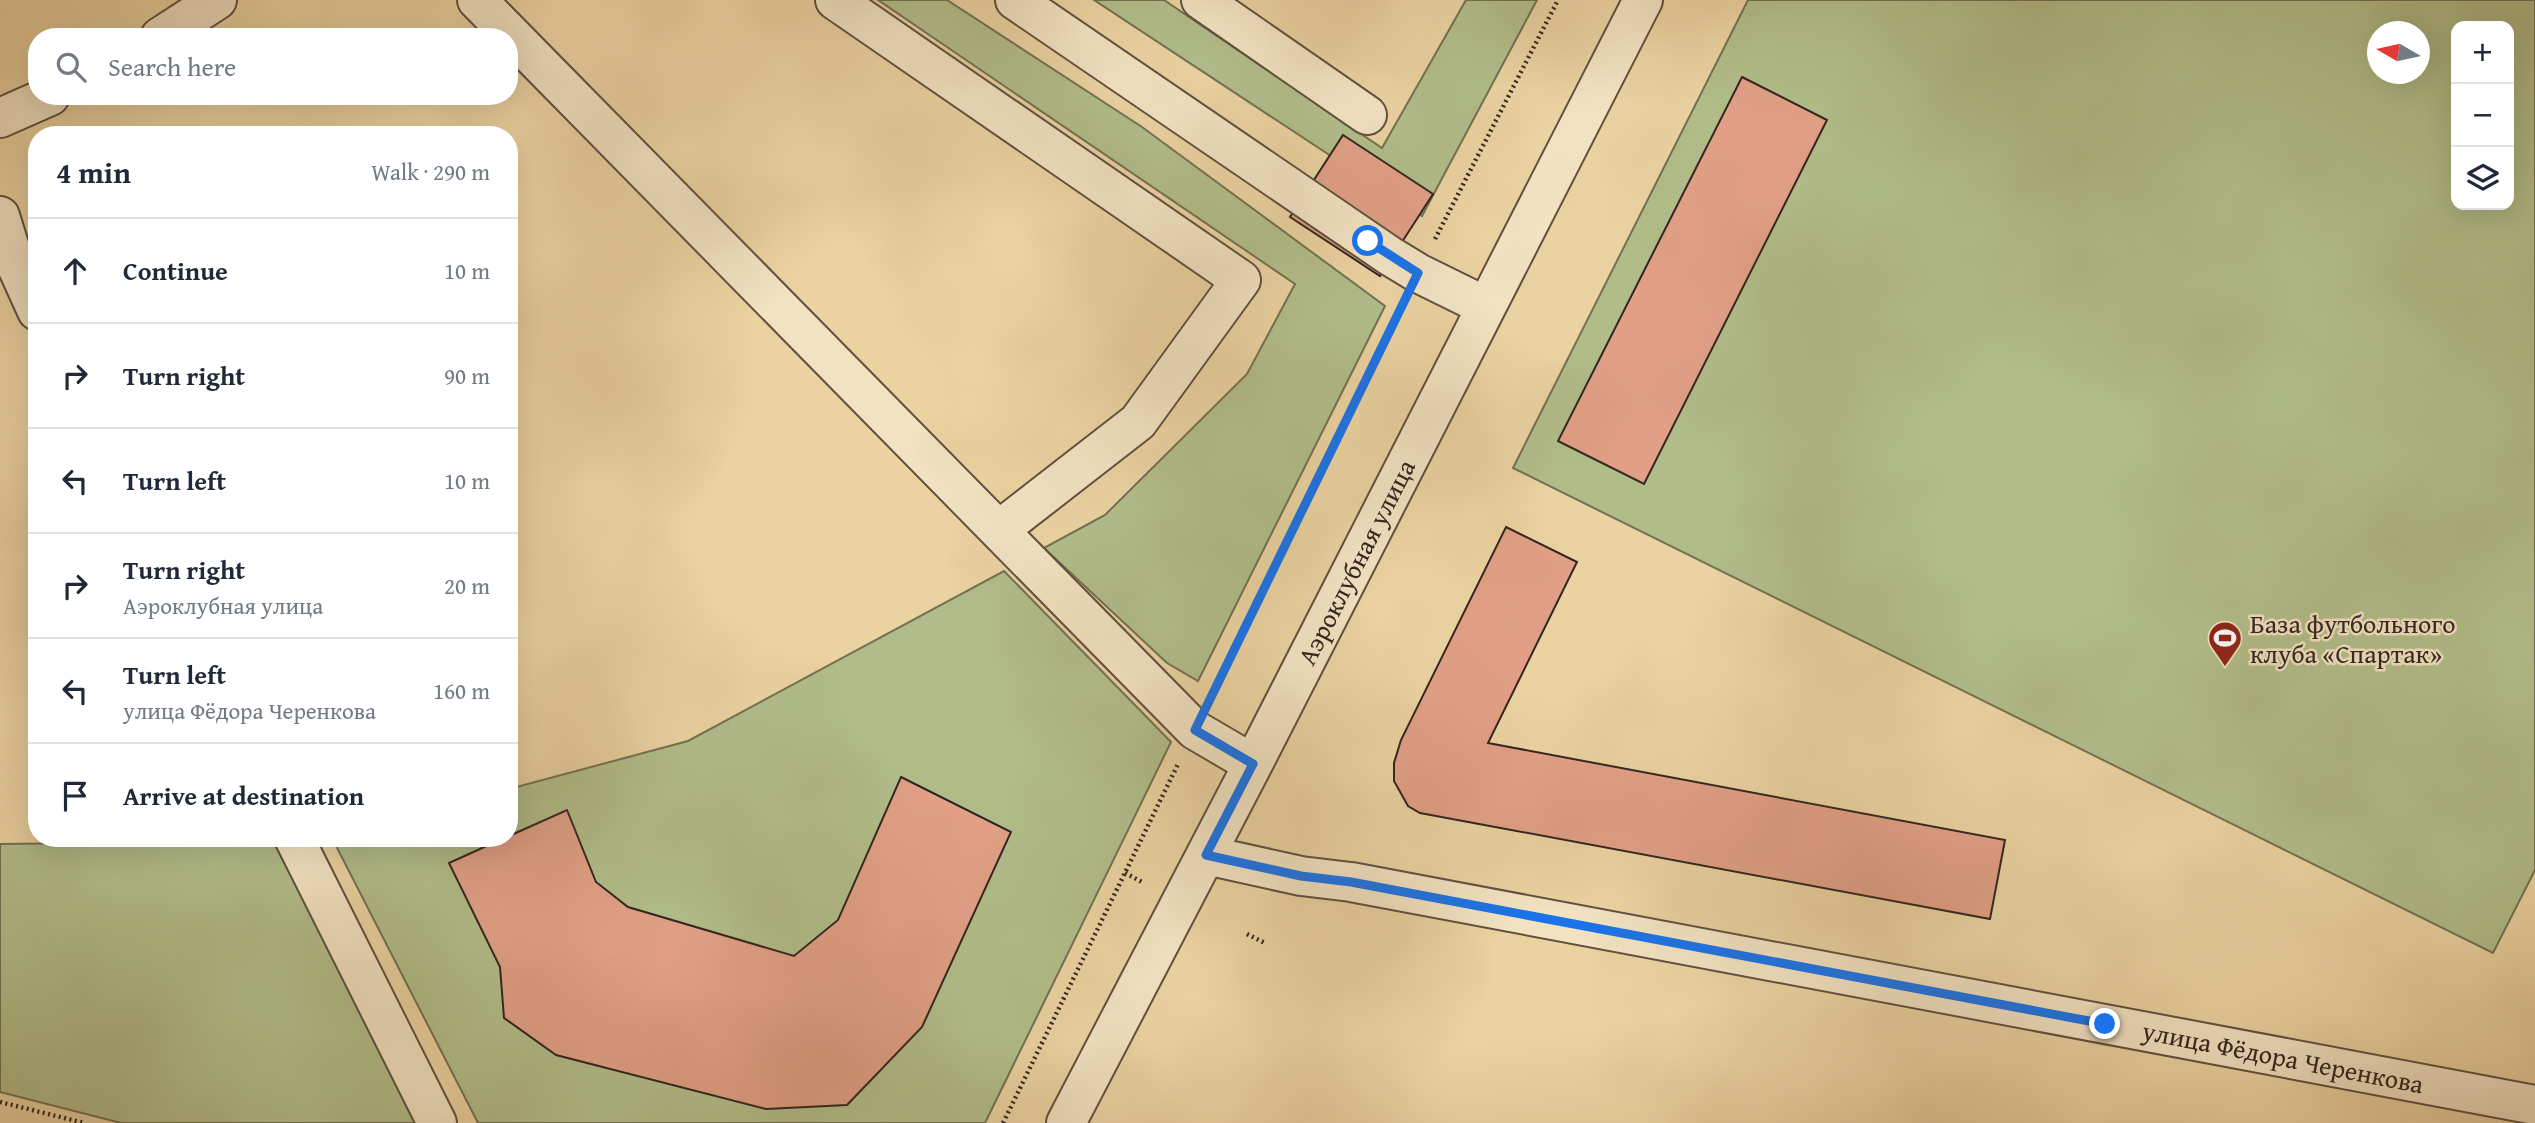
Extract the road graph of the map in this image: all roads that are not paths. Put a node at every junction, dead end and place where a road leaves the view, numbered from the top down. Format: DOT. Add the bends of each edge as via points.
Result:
graph roads {
  1 [pos="217,0"];
  2 [pos="477,0"];
  3 [pos="835,0"];
  4 [pos="1015,0"];
  5 [pos="1201,0"];
  6 [pos="1643,0"];
  7 [pos="174,28"];
  8 [pos="505,28"];
  9 [pos="518,42"];
  10 [pos="30,105"];
  11 [pos="1367,115"];
  12 [pos="0,118"];
  13 [pos="0,216"];
  14 [pos="28,291"];
  15 [pos="1485,306"];
  16 [pos="999,530"];
  17 [pos="1253,764"];
  18 [pos="299,847"];
  19 [pos="1206,855"];
  20 [pos="2535,1105"];
  21 [pos="438,1123"];
  22 [pos="1066,1123"];
  1 -- 7 [label="street"];
  2 -- 8 [label="street"];
  3 -- 16 [label="street" via="1241,280 1138,422"];
  4 -- 15 [label="street" via="1418,273"];
  5 -- 11 [label="street"];
  6 -- 15 [label="street, Аэроклубная улица"];
  9 -- 16 [label="street"];
  10 -- 12 [label="street"];
  13 -- 14 [label="street"];
  15 -- 17 [label="street, Аэроклубная улица"];
  16 -- 17 [label="street" via="1195,730"];
  17 -- 19 [label="street, Аэроклубная улица"];
  18 -- 21 [label="street"];
  19 -- 20 [label="street, улица Фёдора Черенкова"];
  19 -- 22 [label="street, Аэроклубная улица"];
}
